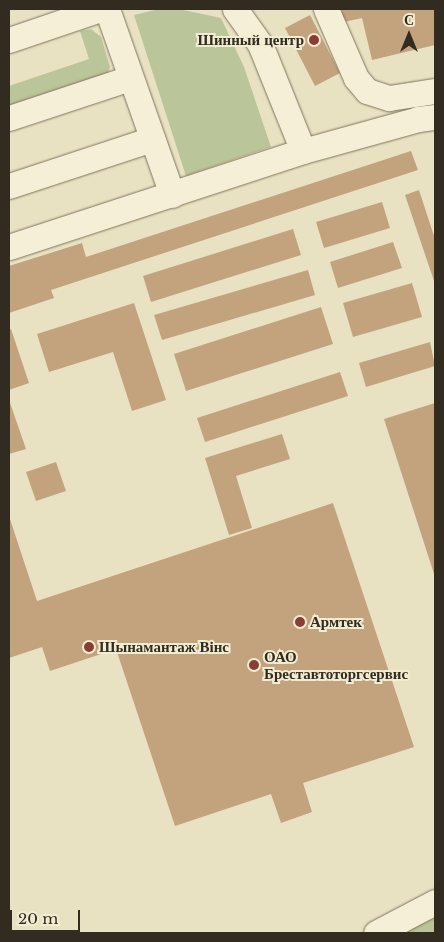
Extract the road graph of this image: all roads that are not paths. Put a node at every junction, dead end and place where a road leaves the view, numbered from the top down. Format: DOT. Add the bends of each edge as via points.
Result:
graph roads {
  1 [pos="100,9"];
  2 [pos="107,9"];
  3 [pos="235,9"];
  4 [pos="326,9"];
  5 [pos="9,40"];
  6 [pos="130,78"];
  7 [pos="435,91"];
  8 [pos="435,117"];
  9 [pos="9,118"];
  10 [pos="152,139"];
  11 [pos="303,151"];
  12 [pos="9,186"];
  13 [pos="172,195"];
  14 [pos="9,247"];
  15 [pos="435,902"];
  16 [pos="376,933"];
  1 -- 5 [label="street"];
  2 -- 6 [label="street"];
  3 -- 11 [label="street" via="260,44"];
  4 -- 7 [label="street" via="356,78 367,91 389,98"];
  6 -- 9 [label="street"];
  6 -- 10 [label="street"];
  8 -- 11 [label="street"];
  10 -- 12 [label="street"];
  10 -- 13 [label="street"];
  11 -- 13 [label="street"];
  13 -- 14 [label="street"];
  15 -- 16 [label="street"];
}
